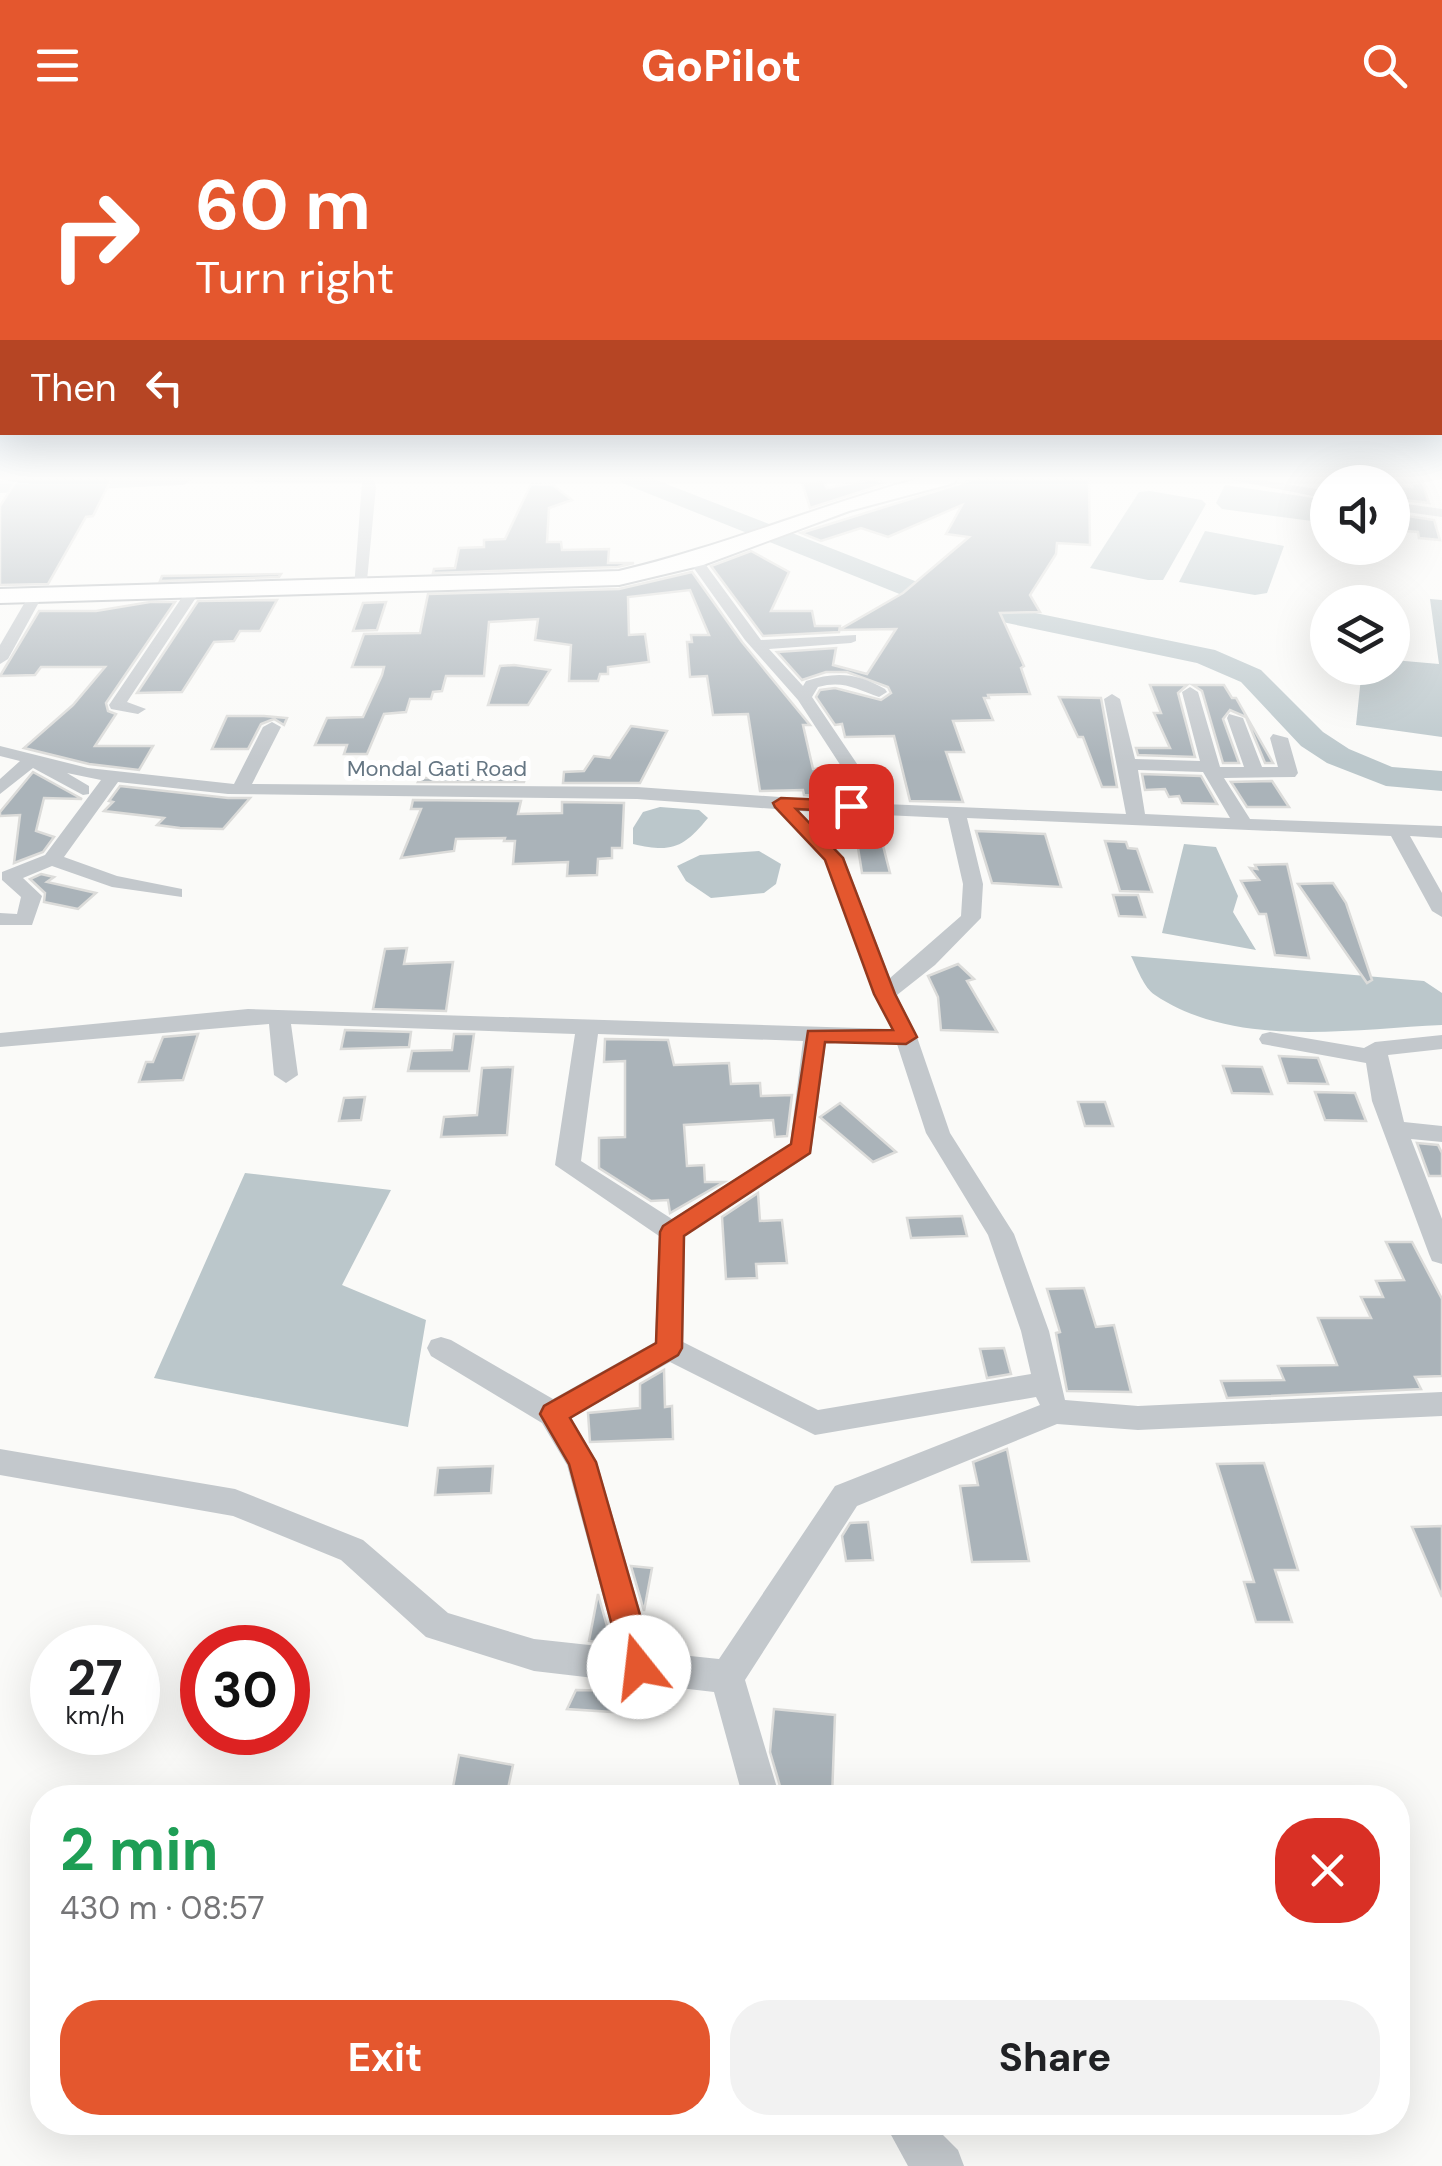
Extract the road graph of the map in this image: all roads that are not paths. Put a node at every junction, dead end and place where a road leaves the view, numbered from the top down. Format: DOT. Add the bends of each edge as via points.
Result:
graph roads {
  1 [pos="362,573"];
  2 [pos="640,573"];
  3 [pos="705,573"];
  4 [pos="361,588"];
  5 [pos="194,590"];
  6 [pos="37,592"];
  7 [pos="0,596"];
  8 [pos="851,638"];
  9 [pos="757,645"];
  10 [pos="0,659"];
  11 [pos="880,692"];
  12 [pos="1190,692"];
  13 [pos="804,697"];
  14 [pos="1112,699"];
  15 [pos="138,709"];
  16 [pos="1235,718"];
  17 [pos="272,727"];
  18 [pos="1279,738"];
  19 [pos="0,751"];
  20 [pos="32,760"];
  21 [pos="1128,764"];
  22 [pos="1211,770"];
  23 [pos="1256,773"];
  24 [pos="112,777"];
  25 [pos="242,784"];
  26 [pos="0,789"];
  27 [pos="781,803"];
  28 [pos="876,806"];
  29 [pos="956,811"];
  30 [pos="1136,818"];
  31 [pos="1243,824"];
  32 [pos="1397,830"];
  33 [pos="1442,832"];
  34 [pos="52,859"];
  35 [pos="175,893"];
  36 [pos="1442,911"];
  37 [pos="0,919"];
  38 [pos="884,994"];
  39 [pos="279,1016"];
  40 [pos="588,1026"];
  41 [pos="815,1036"];
  42 [pos="906,1037"];
  43 [pos="1270,1039"];
  44 [pos="0,1040"];
  45 [pos="1442,1042"];
  46 [pos="1377,1058"];
  47 [pos="286,1075"];
  48 [pos="1395,1130"];
  49 [pos="1442,1134"];
  50 [pos="672,1232"];
  51 [pos="1442,1254"];
  52 [pos="441,1348"];
  53 [pos="669,1348"];
  54 [pos="1051,1398"];
  55 [pos="1442,1404"];
  56 [pos="553,1414"];
  57 [pos="0,1462"];
  58 [pos="639,1667"];
  59 [pos="727,1678"];
  60 [pos="758,1785"];
  61 [pos="912,2135"];
  62 [pos="942,2166"];
  1 -- 4 [label="street"];
  2 -- 4 [label="highway"];
  3 -- 9 [label="street"];
  4 -- 5 [label="highway"];
  5 -- 6 [label="highway"];
  5 -- 15 [label="street" via="118,705"];
  6 -- 7 [label="highway"];
  6 -- 10 [label="street"];
  8 -- 9 [label="street"];
  9 -- 13 [label="street"];
  11 -- 13 [label="street" via="853,676 832,677 812,684"];
  12 -- 22 [label="street"];
  13 -- 28 [label="street"];
  14 -- 21 [label="street"];
  16 -- 23 [label="street"];
  17 -- 25 [label="street"];
  18 -- 23 [label="street" via="1289,773"];
  19 -- 20 [label="street, Mondal Gati Road"];
  20 -- 24 [label="street, Mondal Gati Road"];
  20 -- 24 [label="street" via="76,794"];
  20 -- 26 [label="street"];
  21 -- 22 [label="street"];
  21 -- 30 [label="street"];
  22 -- 23 [label="street"];
  22 -- 31 [label="street"];
  24 -- 27 [label="street, Mondal Gati Road" via="228,789 618,792"];
  24 -- 34 [label="street"];
  27 -- 28 [label="street, Mondal Gati Road"];
  27 -- 38 [label="street" via="834,858"];
  28 -- 29 [label="street, Mondal Gati Road"];
  29 -- 30 [label="street, Mondal Gati Road"];
  29 -- 38 [label="street" via="973,884 970,918"];
  30 -- 31 [label="street, Mondal Gati Road"];
  31 -- 32 [label="street, Mondal Gati Road"];
  32 -- 33 [label="street, Mondal Gati Road"];
  32 -- 36 [label="street"];
  34 -- 35 [label="street" via="112,881"];
  34 -- 37 [label="street" via="9,876 32,896 25,921"];
  38 -- 42 [label="street"];
  39 -- 40 [label="street"];
  39 -- 44 [label="street"];
  39 -- 47 [label="street"];
  40 -- 41 [label="street"];
  40 -- 50 [label="street" via="568,1164"];
  41 -- 42 [label="street"];
  41 -- 50 [label="street" via="802,1148"];
  42 -- 54 [label="street" via="938,1133 1000,1234"];
  43 -- 46 [label="street"];
  45 -- 46 [label="street" via="1375,1048"];
  46 -- 48 [label="street"];
  48 -- 49 [label="street"];
  48 -- 51 [label="street"];
  50 -- 53 [label="street"];
  52 -- 56 [label="street"];
  53 -- 54 [label="street" via="815,1423"];
  53 -- 56 [label="street"];
  54 -- 55 [label="street" via="1138,1418"];
  54 -- 59 [label="street" via="846,1496"];
  56 -- 58 [label="street" via="582,1462"];
  57 -- 58 [label="street" via="235,1503 352,1550 438,1626 534,1655"];
  58 -- 59 [label="street"];
  59 -- 60 [label="street"];
  61 -- 62 [label="street"];
}
